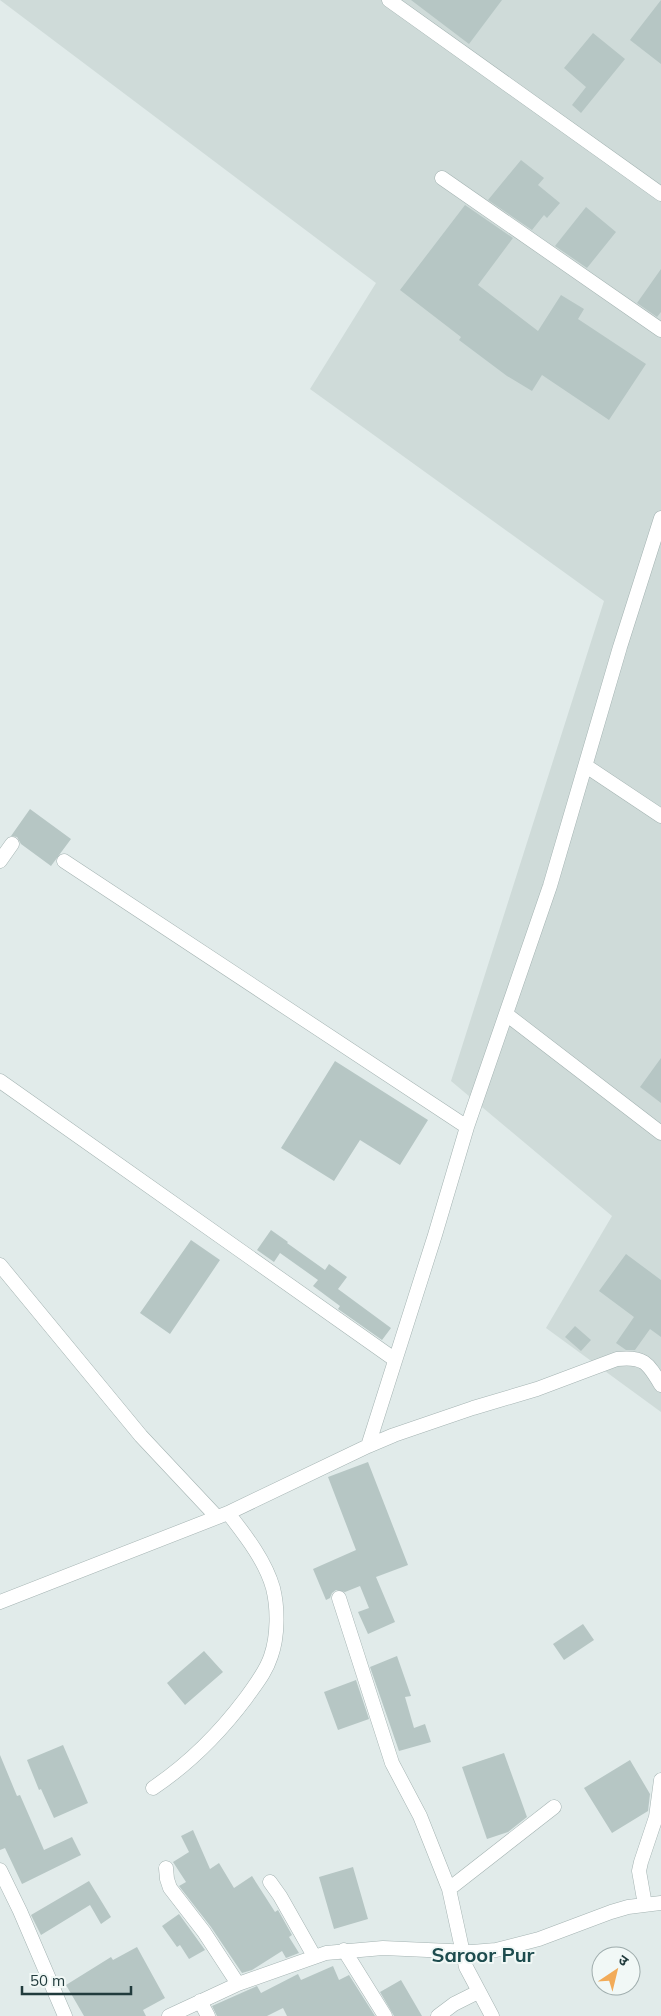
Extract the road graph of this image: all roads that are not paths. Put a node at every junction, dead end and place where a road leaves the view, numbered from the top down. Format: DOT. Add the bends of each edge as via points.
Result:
graph roads {
  1 [pos="389,0"];
  2 [pos="442,178"];
  3 [pos="661,194"];
  4 [pos="661,330"];
  5 [pos="661,518"];
  6 [pos="586,766"];
  7 [pos="661,816"];
  8 [pos="12,844"];
  9 [pos="0,861"];
  10 [pos="64,861"];
  11 [pos="506,1014"];
  12 [pos="0,1081"];
  13 [pos="467,1127"];
  14 [pos="661,1133"];
  15 [pos="0,1265"];
  16 [pos="394,1359"];
  17 [pos="661,1385"];
  18 [pos="368,1446"];
  19 [pos="222,1514"];
  20 [pos="339,1598"];
  21 [pos="0,1602"];
  22 [pos="661,1780"];
  23 [pos="153,1788"];
  24 [pos="554,1806"];
  25 [pos="166,1868"];
  26 [pos="0,1870"];
  27 [pos="270,1882"];
  28 [pos="449,1890"];
  29 [pos="661,1903"];
  30 [pos="645,1905"];
  31 [pos="344,1950"];
  32 [pos="461,1952"];
  33 [pos="314,1956"];
  34 [pos="238,1984"];
  35 [pos="478,1992"];
  36 [pos="200,2001"];
  37 [pos="64,2016"];
  38 [pos="169,2016"];
  39 [pos="208,2016"];
  40 [pos="385,2016"];
  41 [pos="438,2016"];
  42 [pos="492,2016"];
  1 -- 3 [label="street"];
  2 -- 4 [label="street"];
  5 -- 6 [label="street"];
  6 -- 7 [label="street"];
  6 -- 11 [label="street" via="550,886"];
  8 -- 9 [label="street"];
  10 -- 13 [label="street"];
  11 -- 13 [label="street"];
  11 -- 14 [label="street"];
  12 -- 16 [label="street"];
  13 -- 16 [label="street"];
  15 -- 19 [label="street" via="141,1436"];
  16 -- 18 [label="street"];
  17 -- 18 [label="street" via="648,1364 639,1359 616,1360"];
  18 -- 19 [label="street"];
  19 -- 21 [label="street"];
  19 -- 23 [label="street" via="252,1546 273,1588 276,1611 273,1650 264,1672 230,1719 199,1753"];
  20 -- 28 [label="street" via="392,1763 420,1816"];
  22 -- 30 [label="street" via="656,1816 639,1871"];
  24 -- 28 [label="street"];
  25 -- 34 [label="street" via="170,1888"];
  26 -- 37 [label="street"];
  27 -- 33 [label="street"];
  28 -- 32 [label="street"];
  29 -- 30 [label="street"];
  30 -- 32 [label="street" via="611,1912 525,1943 482,1952"];
  31 -- 32 [label="street" via="383,1948"];
  31 -- 33 [label="street"];
  31 -- 40 [label="street"];
  32 -- 35 [label="street"];
  33 -- 34 [label="street"];
  34 -- 36 [label="street"];
  35 -- 41 [label="street"];
  35 -- 42 [label="street"];
  36 -- 38 [label="street"];
  36 -- 39 [label="street"];
}
